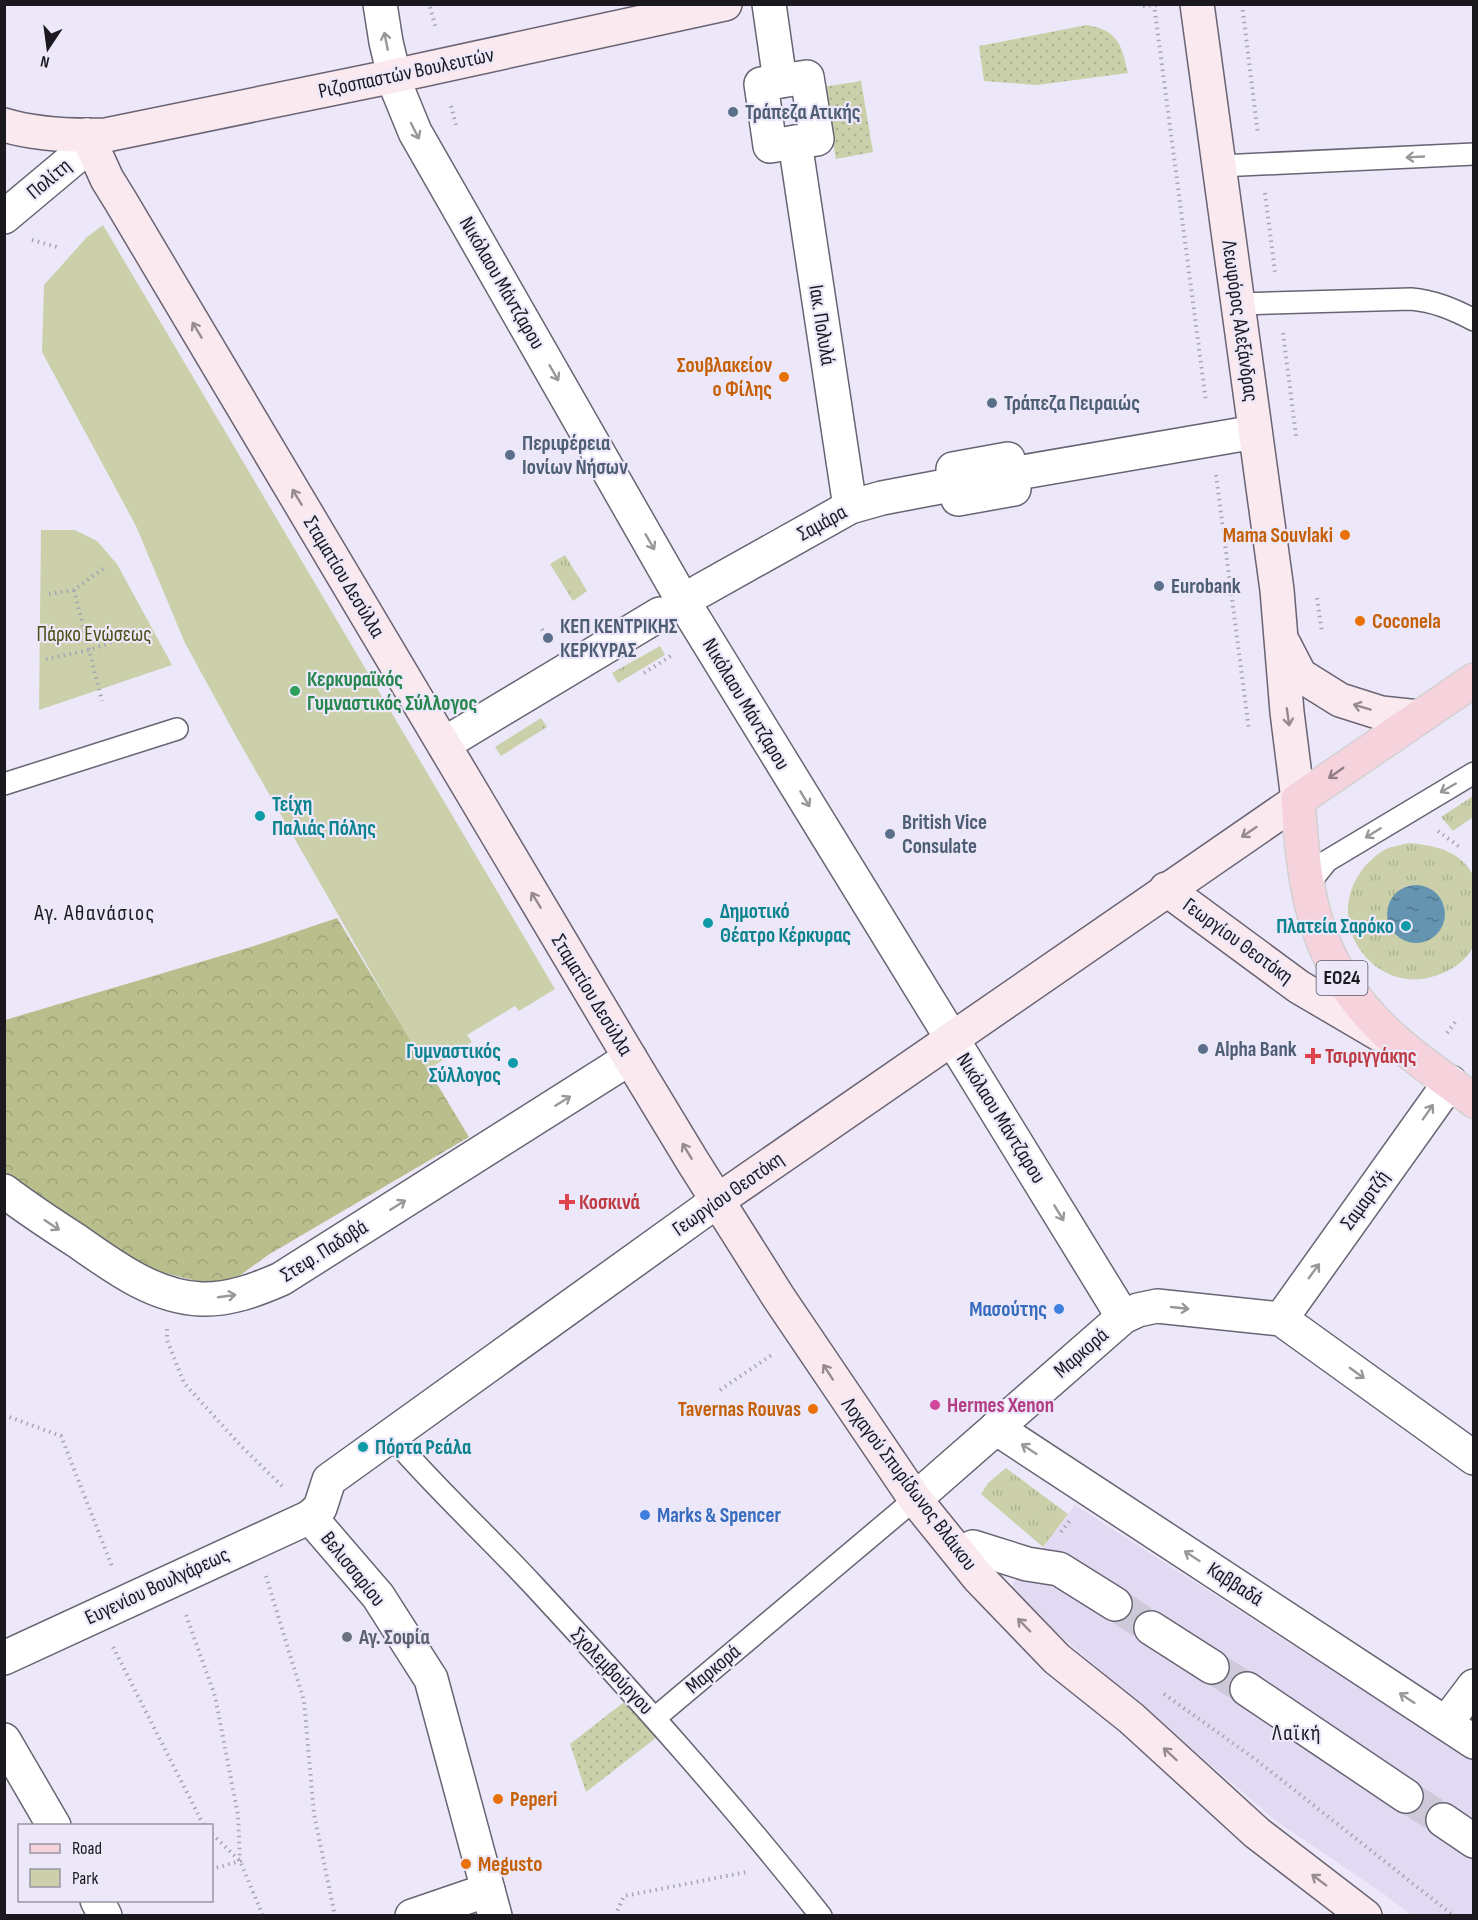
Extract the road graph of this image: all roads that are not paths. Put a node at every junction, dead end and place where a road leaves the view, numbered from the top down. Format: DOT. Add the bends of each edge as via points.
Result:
graph roads {
  1 [pos="380,4"];
  2 [pos="725,4"];
  3 [pos="769,4"];
  4 [pos="1197,4"];
  5 [pos="394,76"];
  6 [pos="4,125"];
  7 [pos="87,135"];
  8 [pos="1473,154"];
  9 [pos="1220,166"];
  10 [pos="4,217"];
  11 [pos="1238,304"];
  12 [pos="1473,320"];
  13 [pos="1255,432"];
  14 [pos="850,507"];
  15 [pos="700,591"];
  16 [pos="660,614"];
  17 [pos="1282,638"];
  18 [pos="1470,687"];
  19 [pos="1419,717"];
  20 [pos="177,729"];
  21 [pos="444,744"];
  22 [pos="1473,773"];
  23 [pos="4,784"];
  24 [pos="1298,800"];
  25 [pos="1166,889"];
  26 [pos="1308,893"];
  27 [pos="951,1038"];
  28 [pos="1403,1047"];
  29 [pos="630,1058"];
  30 [pos="1461,1092"];
  31 [pos="12,1200"];
  32 [pos="717,1201"];
  33 [pos="1123,1317"];
  34 [pos="1281,1319"];
  35 [pos="996,1428"];
  36 [pos="392,1436"];
  37 [pos="1473,1458"];
  38 [pos="915,1499"];
  39 [pos="310,1517"];
  40 [pos="973,1547"];
  41 [pos="1115,1604"];
  42 [pos="1151,1628"];
  43 [pos="4,1658"];
  44 [pos="1212,1667"];
  45 [pos="1473,1686"];
  46 [pos="1247,1689"];
  47 [pos="655,1718"];
  48 [pos="1446,1723"];
  49 [pos="4,1740"];
  50 [pos="1473,1742"];
  51 [pos="1406,1796"];
  52 [pos="1443,1820"];
  53 [pos="53,1824"];
  54 [pos="1473,1841"];
  55 [pos="98,1902"];
  56 [pos="491,1903"];
  57 [pos="105,1916"];
  58 [pos="412,1916"];
  59 [pos="821,1916"];
  60 [pos="1365,1916"];
  5 -- 1 [label="street, Νικόλαου Μάντζαρου, one-way"];
  2 -- 5 [label="main road, Ριζοσπαστών Βουλευτών"];
  3 -- 14 [label="street, Ιακ. Πολυλά" via="780,81 760,84 770,146 795,142"];
  4 -- 9 [label="main road, Λεωφόρος Αλεξάνδρας"];
  5 -- 7 [label="main road, Ριζοσπαστών Βουλευτών"];
  5 -- 27 [label="street, Νικόλαου Μάντζαρου, one-way" via="415,132 683,601"];
  6 -- 7 [label="main road, Ριζοσπαστών Βουλευτών"];
  7 -- 10 [label="street, Πολίτη" via="78,155"];
  21 -- 7 [label="main road, Σταματίου Δεσύλλα, one-way" via="107,179"];
  8 -- 9 [label="lane, one-way"];
  9 -- 11 [label="main road, Λεωφόρος Αλεξάνδρας"];
  11 -- 12 [label="lane" via="1411,298 1446,306"];
  11 -- 13 [label="main road, Λεωφόρος Αλεξάνδρας"];
  13 -- 14 [label="street, Σαμάρα" via="1011,474 1014,489 958,499 956,484"];
  13 -- 17 [label="main road, Λεωφόρος Αλεξάνδρας"];
  14 -- 15 [label="street, Σαμάρα"];
  16 -- 21 [label="street"];
  19 -- 17 [label="main road, Λεωφόρος Αλεξάνδρας, one-way" via="1381,713 1340,700 1300,675"];
  17 -- 24 [label="main road, Λεωφόρος Αλεξάνδρας, one-way"];
  18 -- 19 [label="main road"];
  19 -- 24 [label="main road, one-way"];
  20 -- 23 [label="lane"];
  29 -- 21 [label="main road, Σταματίου Δεσύλλα, one-way"];
  22 -- 26 [label="lane, one-way" via="1327,861"];
  24 -- 25 [label="main road, Γεωργίου Θεοτόκη, one-way"];
  24 -- 26 [label="main road, ΕΟ24"];
  25 -- 27 [label="main road, Γεωργίου Θεοτόκη"];
  25 -- 28 [label="main road, Γεωργίου Θεοτόκη" via="1299,987"];
  26 -- 28 [label="main road, ΕΟ24" via="1319,933 1336,968 1374,1021"];
  27 -- 32 [label="main road, Γεωργίου Θεοτόκη"];
  27 -- 33 [label="street, Νικόλαου Μάντζαρου, one-way"];
  28 -- 30 [label="main road, ΕΟ24"];
  31 -- 29 [label="street, Στεφ. Παδοβά, one-way" via="119,1270 164,1293 201,1299 230,1296 281,1279"];
  32 -- 29 [label="main road, Σταματίου Δεσύλλα, one-way"];
  34 -- 30 [label="street, Σαμαρτζή, one-way"];
  32 -- 36 [label="street, Γεωργίου Θεοτόκη"];
  38 -- 32 [label="main road, Λοχαγού Σπυρίδωνος Βλάικου, one-way"];
  33 -- 34 [label="street, Μαρκορά, one-way" via="1165,1306"];
  33 -- 35 [label="street, Μαρκορά"];
  34 -- 37 [label="street, Μαρκορά, one-way"];
  35 -- 38 [label="street, Μαρκορά"];
  48 -- 35 [label="street, Καββαδά, one-way"];
  36 -- 39 [label="street, Γεωργίου Θεοτόκη" via="329,1480 320,1508"];
  36 -- 47 [label="lane, Σχολεμβούργου"];
  38 -- 47 [label="lane, Μαρκορά"];
  60 -- 38 [label="main road, Λοχαγού Σπυρίδωνος Βλάικου, one-way" via="1257,1833 1131,1718 1057,1659 978,1576"];
  39 -- 43 [label="street, Ευγενίου Βουλγάρεως"];
  39 -- 56 [label="street, Βελισσαρίου" via="378,1596 431,1678"];
  40 -- 41 [label="street" via="1059,1569"];
  42 -- 44 [label="street"];
  45 -- 48 [label="street"];
  46 -- 51 [label="street"];
  47 -- 59 [label="lane, Σχολεμβούργου"];
  48 -- 50 [label="street, Καββαδά"];
  49 -- 53 [label="street"];
  52 -- 54 [label="street"];
  55 -- 57 [label="street"];
  56 -- 58 [label="street"];
}
